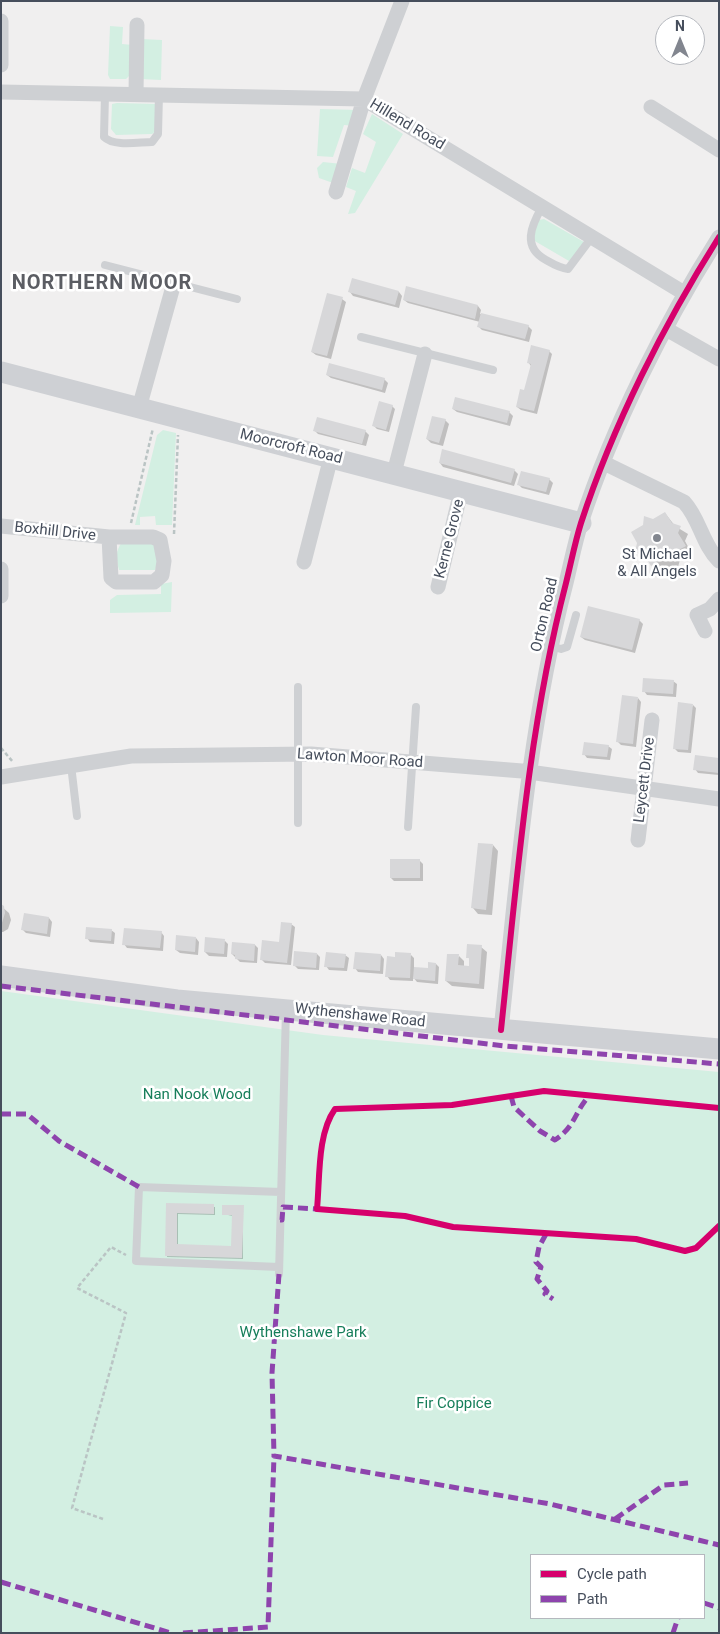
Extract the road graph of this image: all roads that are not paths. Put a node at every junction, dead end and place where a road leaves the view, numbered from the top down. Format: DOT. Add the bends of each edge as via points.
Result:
graph roads {
  1 [pos="402,1"];
  2 [pos="1,21"];
  3 [pos="137,26"];
  4 [pos="1,65"];
  5 [pos="1,92"];
  6 [pos="104,94"];
  7 [pos="136,94"];
  8 [pos="159,94"];
  9 [pos="364,99"];
  10 [pos="651,107"];
  11 [pos="719,150"];
  12 [pos="336,192"];
  13 [pos="542,207"];
  14 [pos="592,237"];
  15 [pos="719,237"];
  16 [pos="105,265"];
  17 [pos="174,283"];
  18 [pos="684,293"];
  19 [pos="237,299"];
  20 [pos="666,329"];
  21 [pos="361,337"];
  22 [pos="425,354"];
  23 [pos="719,359"];
  24 [pos="493,370"];
  25 [pos="1,372"];
  26 [pos="139,408"];
  27 [pos="331,457"];
  28 [pos="604,463"];
  29 [pos="394,473"];
  30 [pos="461,491"];
  31 [pos="581,523"];
  32 [pos="1,526"];
  33 [pos="109,537"];
  34 [pos="719,561"];
  35 [pos="304,562"];
  36 [pos="1,569"];
  37 [pos="438,587"];
  38 [pos="1,596"];
  39 [pos="719,599"];
  40 [pos="576,615"];
  41 [pos="705,631"];
  42 [pos="550,646"];
  43 [pos="298,687"];
  44 [pos="416,707"];
  45 [pos="652,720"];
  46 [pos="298,754"];
  47 [pos="412,762"];
  48 [pos="71,765"];
  49 [pos="529,772"];
  50 [pos="1,777"];
  51 [pos="644,790"];
  52 [pos="719,799"];
  53 [pos="77,816"];
  54 [pos="298,823"];
  55 [pos="408,827"];
  56 [pos="638,840"];
  57 [pos="1,976"];
  58 [pos="286,1008"];
  59 [pos="501,1030"];
  60 [pos="719,1049"];
  61 [pos="281,1192"];
  1 -- 9 [label="street"];
  2 -- 4 [label="street"];
  3 -- 7 [label="street"];
  5 -- 6 [label="street, Hillend Road"];
  6 -- 7 [label="street, Hillend Road"];
  6 -- 8 [label="lane" via="104,137 108,141 152,142 158,134"];
  7 -- 8 [label="street, Hillend Road"];
  8 -- 9 [label="street, Hillend Road"];
  9 -- 12 [label="street"];
  9 -- 13 [label="street, Hillend Road"];
  10 -- 11 [label="street"];
  13 -- 14 [label="street, Hillend Road"];
  13 -- 14 [label="lane" via="531,233 537,256 568,269"];
  14 -- 18 [label="street, Hillend Road"];
  15 -- 18 [label="street, Orton Road"];
  16 -- 17 [label="lane"];
  17 -- 19 [label="lane"];
  17 -- 26 [label="street"];
  18 -- 20 [label="street, Orton Road"];
  20 -- 23 [label="street"];
  20 -- 28 [label="street, Orton Road" via="635,389"];
  21 -- 22 [label="lane"];
  22 -- 24 [label="lane"];
  22 -- 29 [label="street"];
  25 -- 26 [label="main road, Moorcroft Road"];
  26 -- 27 [label="main road, Moorcroft Road"];
  27 -- 29 [label="main road, Moorcroft Road"];
  27 -- 35 [label="street"];
  28 -- 31 [label="street, Orton Road"];
  28 -- 34 [label="street" via="684,502 693,512 710,552"];
  29 -- 30 [label="main road, Moorcroft Road"];
  30 -- 31 [label="main road, Moorcroft Road"];
  30 -- 37 [label="street, Kerne Grove"];
  31 -- 42 [label="street, Orton Road"];
  32 -- 33 [label="street, Boxhill Drive"];
  33 -- 33 [label="street, Boxhill Drive" via="153,537 160,540 162,575 154,582 116,582 111,578"];
  36 -- 38 [label="street"];
  39 -- 41 [label="street" via="710,609 696,615"];
  40 -- 42 [label="lane" via="567,647"];
  42 -- 49 [label="street, Orton Road"];
  43 -- 46 [label="lane"];
  44 -- 47 [label="lane"];
  45 -- 51 [label="street, Leycett Drive"];
  46 -- 47 [label="street, Lawton Moor Road"];
  46 -- 48 [label="street, Lawton Moor Road" via="131,756"];
  46 -- 54 [label="lane"];
  47 -- 49 [label="street, Lawton Moor Road"];
  47 -- 55 [label="lane"];
  48 -- 50 [label="street, Lawton Moor Road"];
  48 -- 53 [label="lane"];
  49 -- 51 [label="street, Lawton Moor Road"];
  49 -- 59 [label="street, Orton Road"];
  51 -- 52 [label="street, Lawton Moor Road"];
  51 -- 56 [label="street, Leycett Drive"];
  57 -- 58 [label="main road, Wythenshawe Road" via="177,1000"];
  58 -- 59 [label="main road, Wythenshawe Road"];
  58 -- 61 [label="lane"];
  59 -- 60 [label="main road, Wythenshawe Road"];
  61 -- 61 [label="lane" via="279,1271 136,1261 139,1186"];
}
